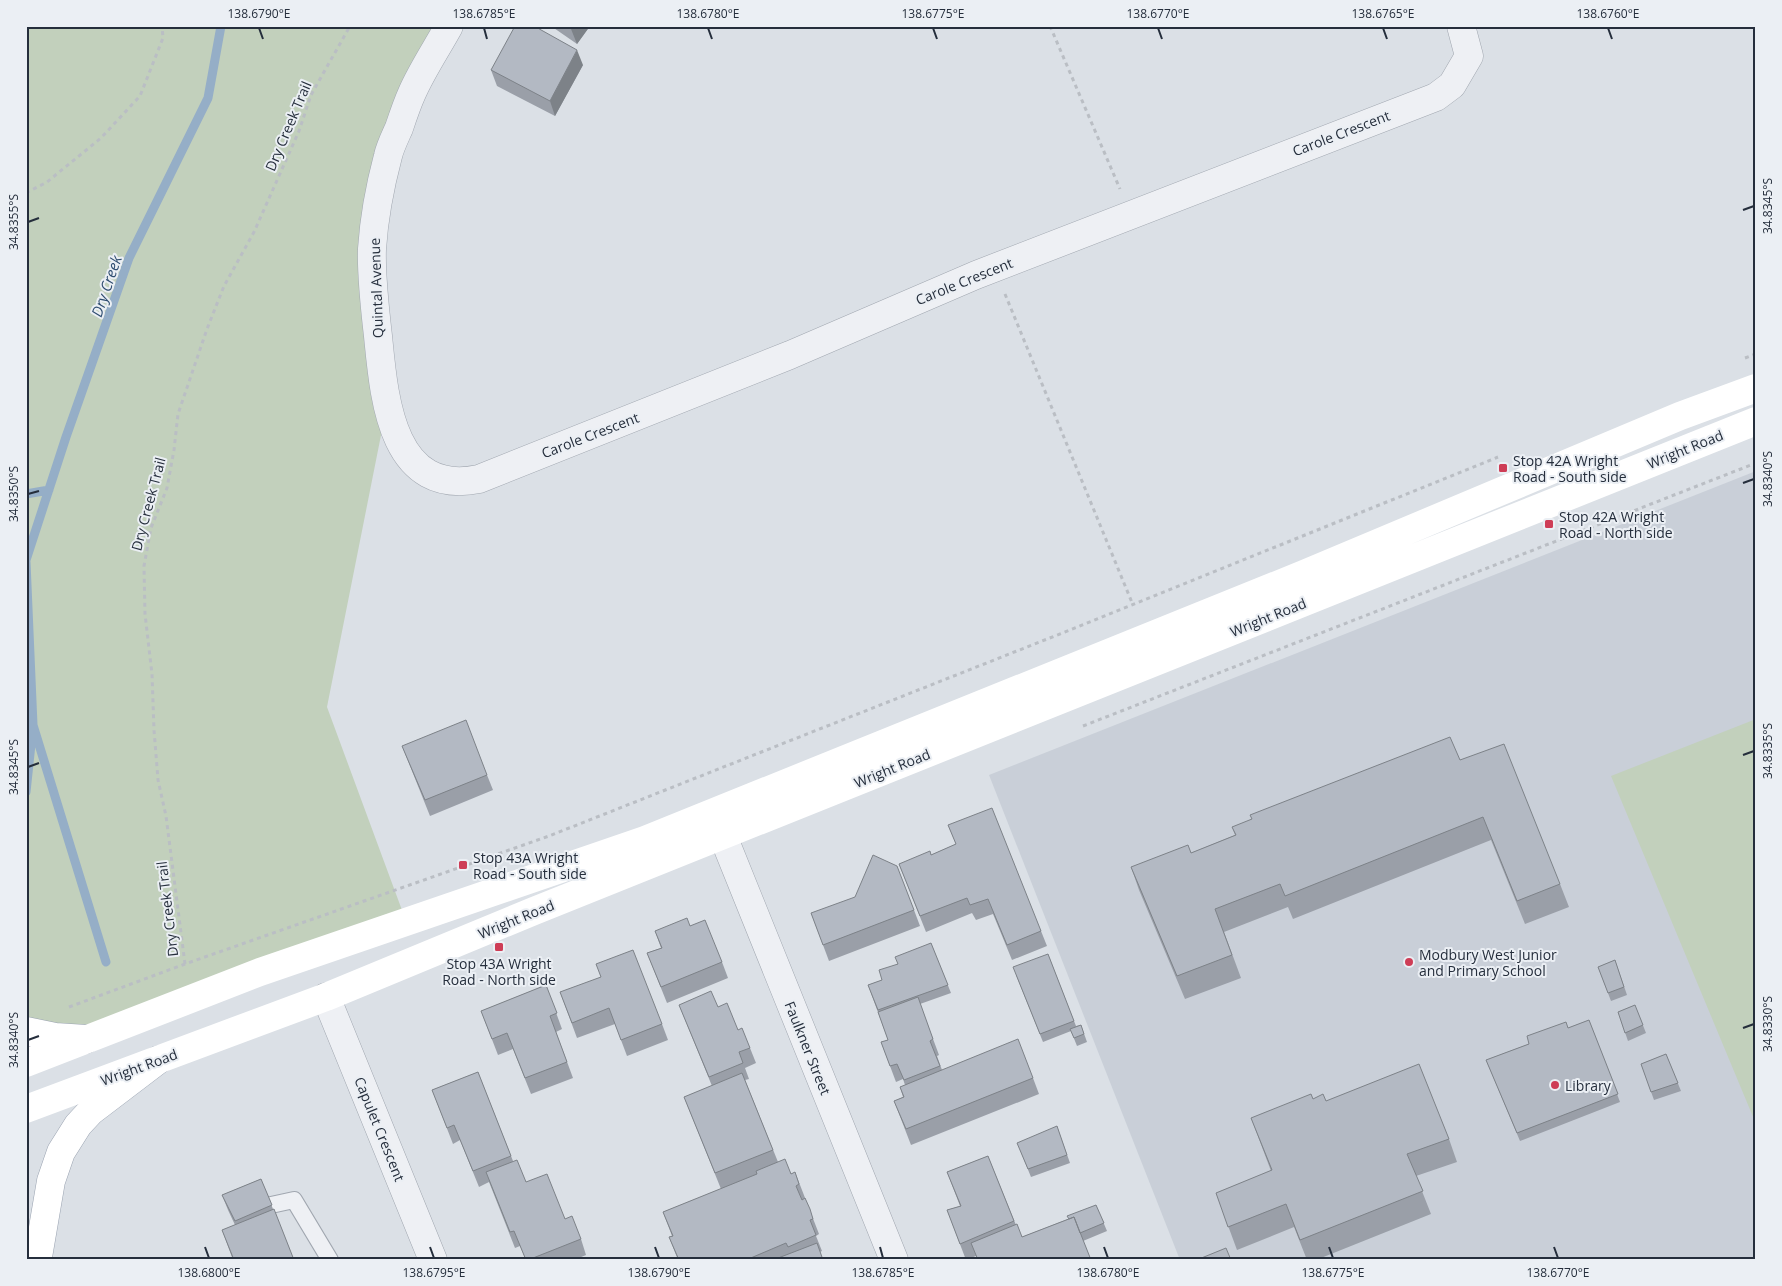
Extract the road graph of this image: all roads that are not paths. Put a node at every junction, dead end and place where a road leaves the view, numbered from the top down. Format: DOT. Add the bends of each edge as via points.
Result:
graph roads {
  1 [pos="448,26"];
  2 [pos="1461,26"];
  3 [pos="1756,388"];
  4 [pos="1756,421"];
  5 [pos="416,466"];
  6 [pos="723,836"];
  7 [pos="326,997"];
  8 [pos="26,1032"];
  9 [pos="86,1040"];
  10 [pos="158,1060"];
  11 [pos="26,1063"];
  12 [pos="26,1109"];
  13 [pos="271,1206"];
  14 [pos="26,1227"];
  15 [pos="39,1258"];
  16 [pos="330,1260"];
  17 [pos="433,1260"];
  18 [pos="894,1260"];
  1 -- 5 [label="street, Quintal Avenue" via="413,91 388,155 372,250 383,390 391,421"];
  2 -- 5 [label="street, Carole Crescent" via="1469,56 1452,85 1436,97 995,268 790,355 479,479 464,482 444,480"];
  3 -- 9 [label="main road, Wright Road" via="1680,416 1304,574 646,840 260,972"];
  4 -- 6 [label="main road, Wright Road"];
  6 -- 7 [label="main road, Wright Road"];
  6 -- 18 [label="street, Faulkner Street"];
  7 -- 10 [label="main road, Wright Road"];
  7 -- 17 [label="street, Capulet Crescent"];
  8 -- 9 [label="main road"];
  9 -- 11 [label="main road, Wright Road"];
  10 -- 12 [label="main road, Wright Road"];
  10 -- 15 [label="main road" via="91,1111 61,1152 51,1180"];
  13 -- 16 [label="lane" via="294,1200"];
  14 -- 15 [label="main road"];
}
